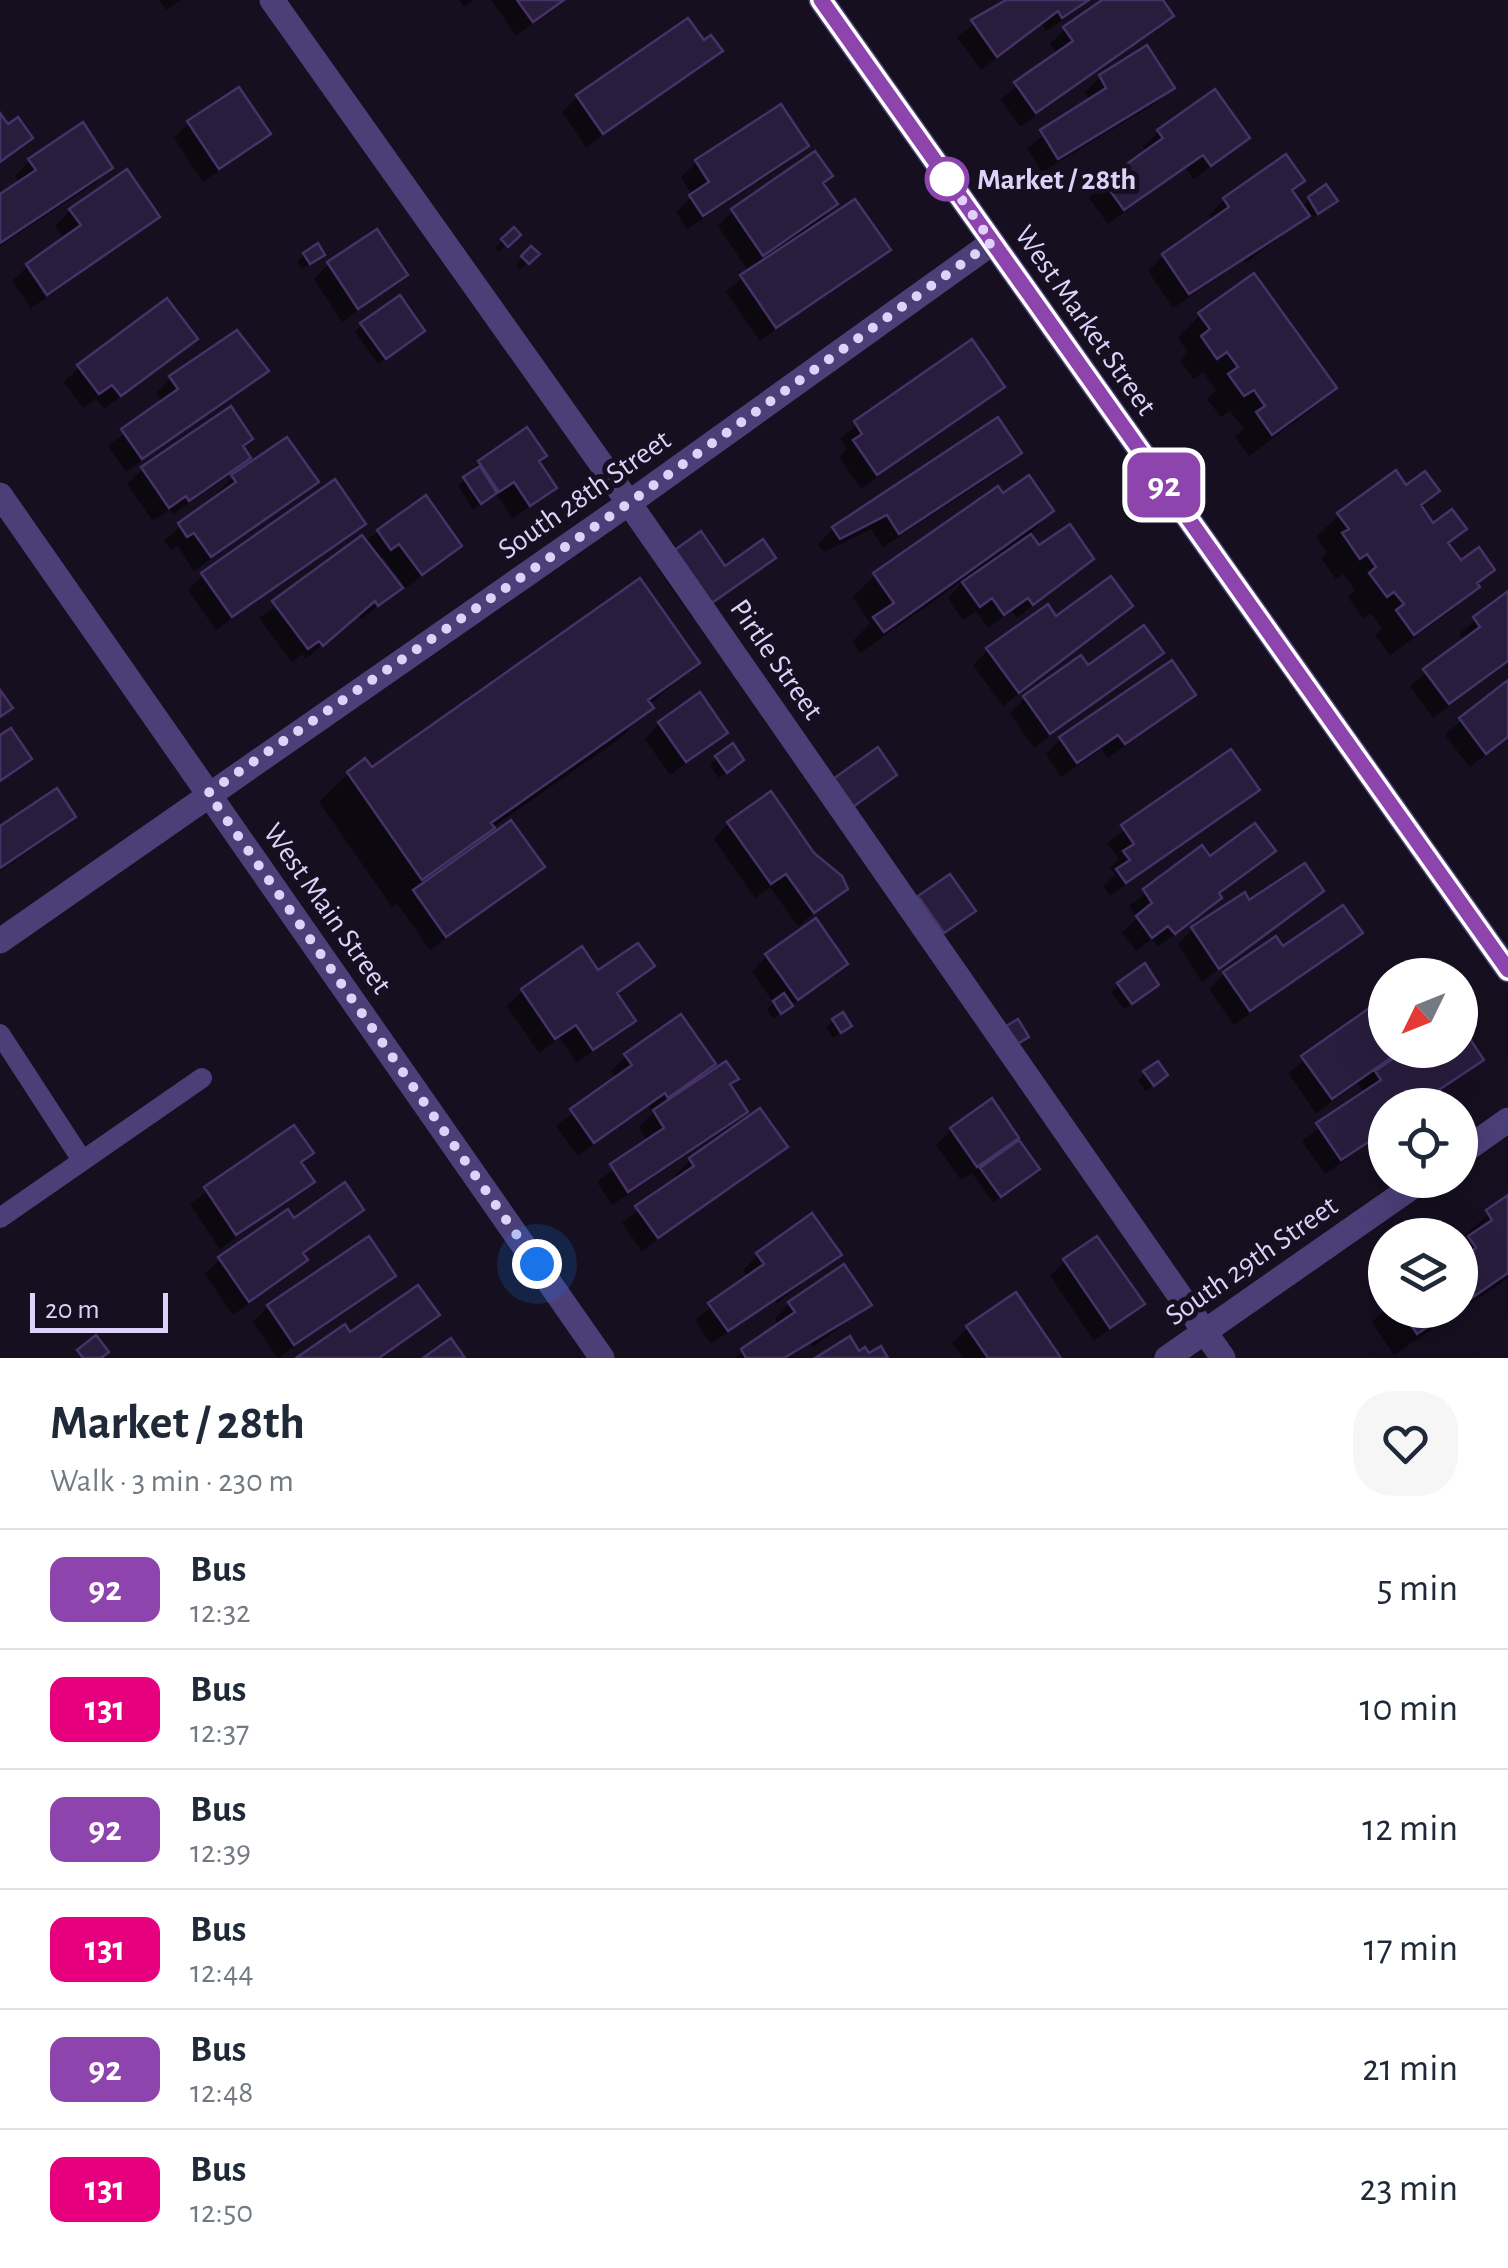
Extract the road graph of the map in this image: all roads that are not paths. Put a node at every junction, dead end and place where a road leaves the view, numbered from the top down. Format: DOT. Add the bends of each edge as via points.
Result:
graph roads {
  1 [pos="272,0"];
  2 [pos="821,0"];
  3 [pos="992,242"];
  4 [pos="0,495"];
  5 [pos="629,503"];
  6 [pos="208,793"];
  7 [pos="0,941"];
  8 [pos="1508,970"];
  9 [pos="0,1034"];
  10 [pos="202,1078"];
  11 [pos="1508,1120"];
  12 [pos="1478,1141"];
  13 [pos="82,1160"];
  14 [pos="1396,1198"];
  15 [pos="0,1218"];
  16 [pos="1205,1332"];
  17 [pos="602,1358"];
  18 [pos="1167,1358"];
  19 [pos="1223,1358"];
  1 -- 5 [label="street, Pirtle Street"];
  2 -- 3 [label="street, West Market Street"];
  3 -- 5 [label="street, South 28th Street"];
  3 -- 8 [label="street, West Market Street"];
  4 -- 6 [label="street, West Main Street"];
  5 -- 6 [label="street, South 28th Street"];
  5 -- 16 [label="street, Pirtle Street"];
  6 -- 7 [label="street, South 28th Street"];
  6 -- 17 [label="street, West Main Street"];
  9 -- 13 [label="lane"];
  10 -- 13 [label="lane"];
  11 -- 12 [label="street"];
  13 -- 15 [label="lane"];
  14 -- 16 [label="street, South 29th Street"];
  16 -- 18 [label="street, South 29th Street"];
  16 -- 19 [label="street, Pirtle Street"];
}
